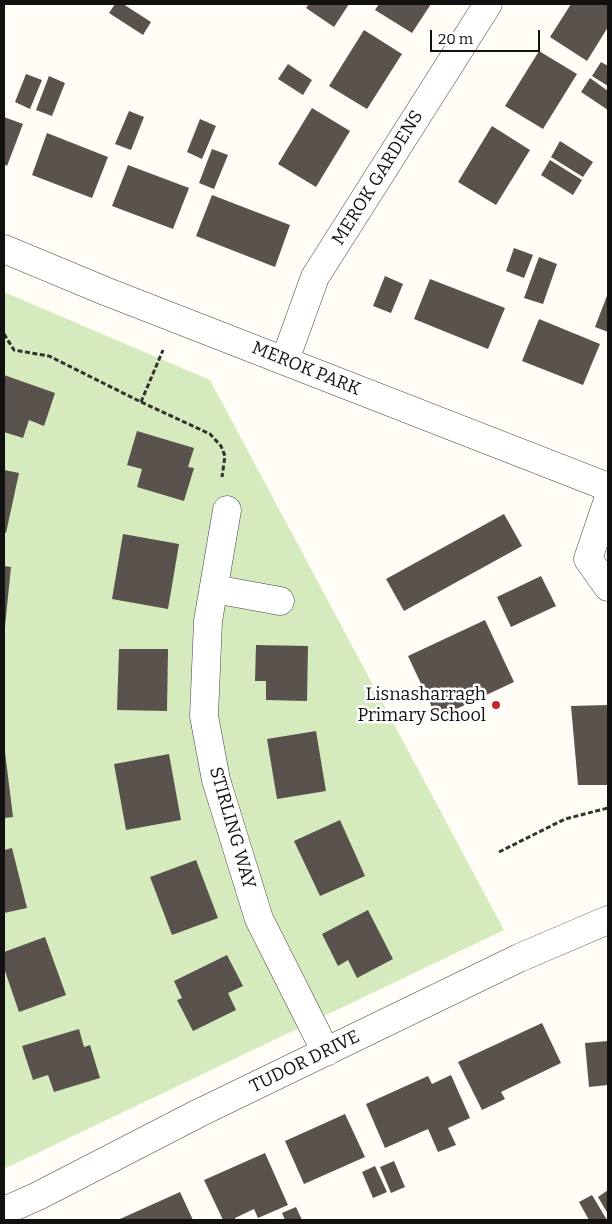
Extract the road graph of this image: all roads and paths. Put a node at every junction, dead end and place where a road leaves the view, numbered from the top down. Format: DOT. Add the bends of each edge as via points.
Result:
graph roads {
  1 [pos="488,4"];
  2 [pos="4,249"];
  3 [pos="176,318"];
  4 [pos="4,334"];
  5 [pos="285,360"];
  6 [pos="141,402"];
  7 [pos="608,487"];
  8 [pos="608,500"];
  9 [pos="227,510"];
  10 [pos="608,587"];
  11 [pos="214,589"];
  12 [pos="280,601"];
  13 [pos="608,808"];
  14 [pos="499,852"];
  15 [pos="608,920"];
  16 [pos="326,1052"];
  17 [pos="4,1211"];
  1 -- 5 [label="street, MEROK GARDENS" via="315,277"];
  2 -- 3 [label="street, MEROK PARK"];
  3 -- 5 [label="street, MEROK PARK"];
  3 -- 6 [label="path"];
  4 -- 6 [label="path" via="14,350 49,356"];
  5 -- 7 [label="street, MEROK PARK"];
  6 -- 9 [label="path" via="210,434 221,446 225,456 222,474"];
  8 -- 10 [label="street" via="588,559"];
  9 -- 11 [label="street, STIRLING WAY"];
  11 -- 12 [label="street"];
  11 -- 16 [label="street, STIRLING WAY" via="208,622 204,716 216,780 259,919"];
  13 -- 14 [label="path" via="565,819"];
  15 -- 16 [label="street, TUDOR DRIVE" via="519,958"];
  16 -- 17 [label="street, TUDOR DRIVE"];
}
